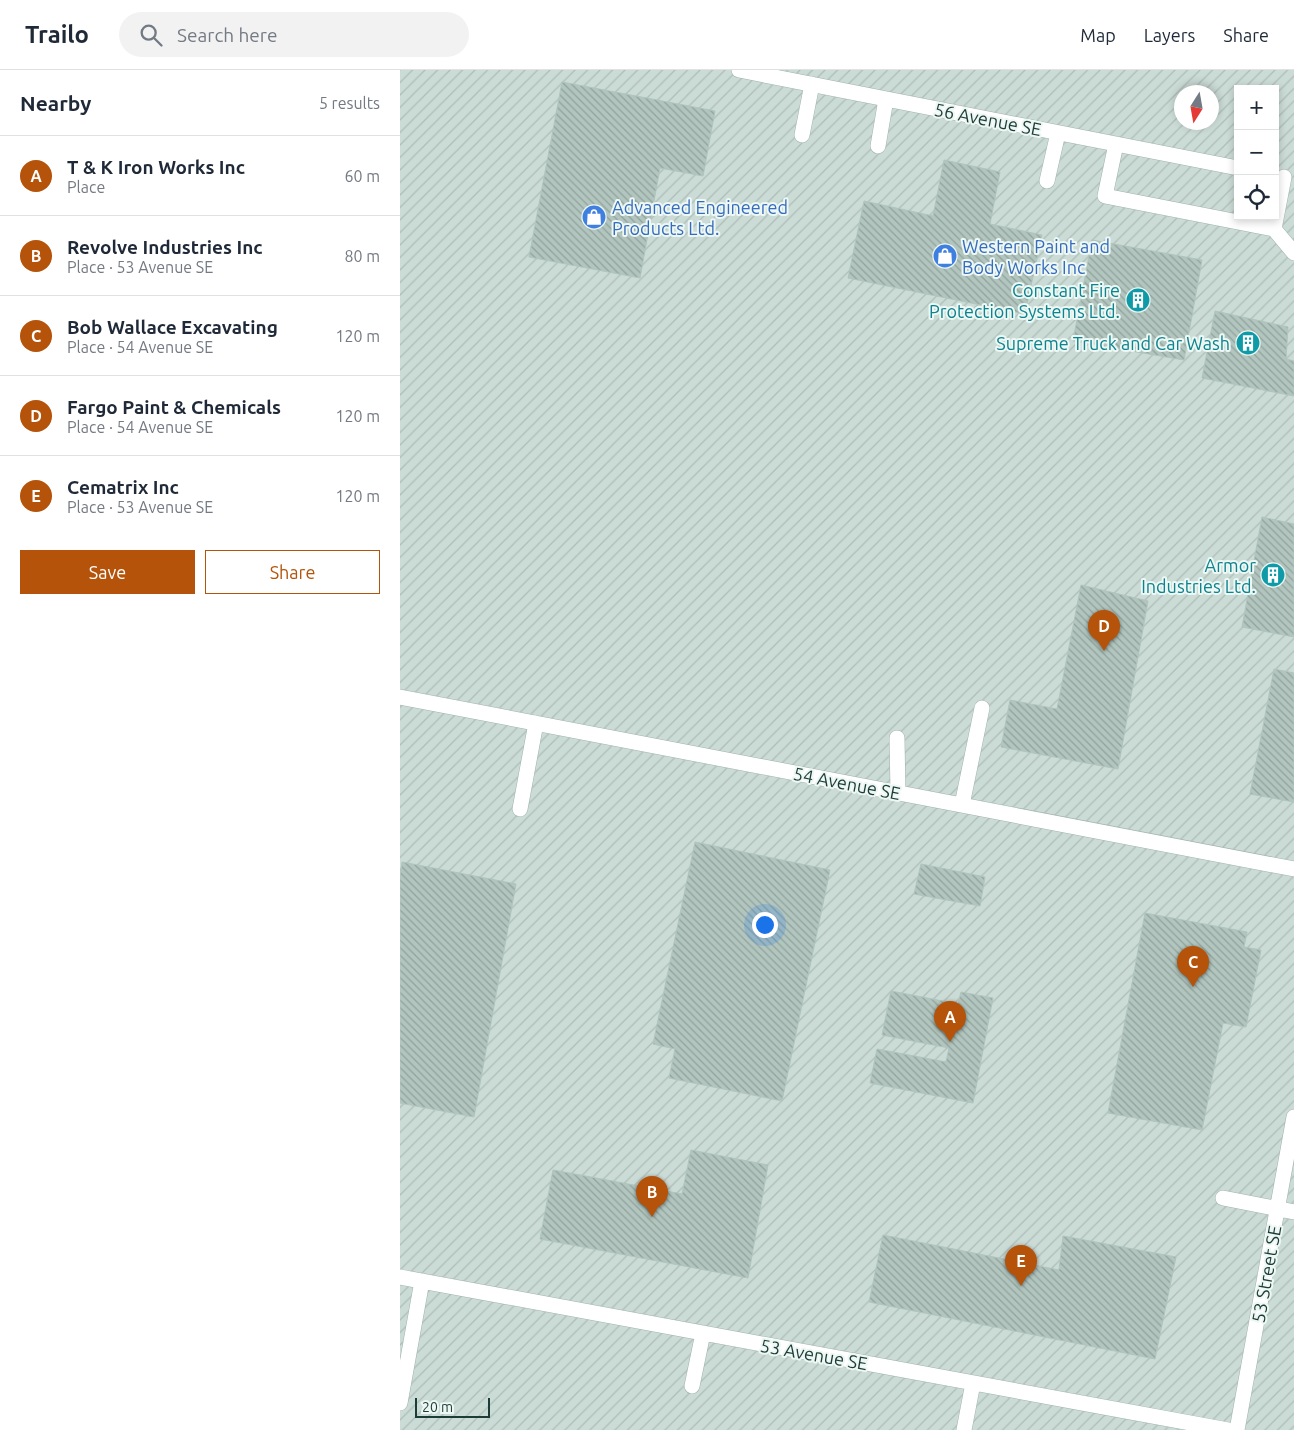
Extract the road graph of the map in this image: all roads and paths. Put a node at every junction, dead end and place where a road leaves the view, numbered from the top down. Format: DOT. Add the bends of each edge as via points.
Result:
graph roads {
  1 [pos="739,70"];
  2 [pos="792,75"];
  3 [pos="812,84"];
  4 [pos="886,99"];
  5 [pos="1058,133"];
  6 [pos="802,135"];
  7 [pos="1116,144"];
  8 [pos="878,146"];
  9 [pos="1234,167"];
  10 [pos="1285,177"];
  11 [pos="1047,181"];
  12 [pos="1274,229"];
  13 [pos="1294,253"];
  14 [pos="400,697"];
  15 [pos="982,708"];
  16 [pos="536,723"];
  17 [pos="897,738"];
  18 [pos="898,793"];
  19 [pos="962,805"];
  20 [pos="520,809"];
  21 [pos="1294,869"];
  22 [pos="1294,1117"];
  23 [pos="1223,1198"];
  24 [pos="1277,1209"];
  25 [pos="1294,1212"];
  26 [pos="400,1276"];
  27 [pos="422,1281"];
  28 [pos="703,1333"];
  29 [pos="973,1383"];
  30 [pos="692,1386"];
  31 [pos="400,1403"];
  32 [pos="1176,1425"];
  33 [pos="964,1430"];
  34 [pos="1228,1430"];
  35 [pos="1238,1430"];
  1 -- 2 [label="street, 56 Avenue SE"];
  2 -- 3 [label="street, 56 Avenue SE"];
  3 -- 4 [label="street, 56 Avenue SE"];
  3 -- 6 [label="street"];
  4 -- 5 [label="street, 56 Avenue SE"];
  4 -- 8 [label="street"];
  5 -- 7 [label="street, 56 Avenue SE"];
  5 -- 11 [label="street"];
  7 -- 9 [label="street, 56 Avenue SE"];
  7 -- 12 [label="street" via="1105,196"];
  10 -- 12 [label="street"];
  12 -- 13 [label="street"];
  14 -- 16 [label="street, 54 Avenue SE"];
  15 -- 19 [label="street"];
  16 -- 18 [label="street, 54 Avenue SE"];
  16 -- 20 [label="street"];
  17 -- 18 [label="street"];
  18 -- 19 [label="street, 54 Avenue SE"];
  19 -- 21 [label="street, 54 Avenue SE"];
  22 -- 24 [label="street, 53 Street SE"];
  23 -- 24 [label="street"];
  24 -- 25 [label="street"];
  24 -- 35 [label="street, 53 Street SE"];
  26 -- 27 [label="street, 53 Avenue SE"];
  27 -- 28 [label="street, 53 Avenue SE"];
  27 -- 31 [label="street"];
  28 -- 29 [label="street, 53 Avenue SE"];
  28 -- 30 [label="street"];
  29 -- 32 [label="street, 53 Avenue SE"];
  29 -- 33 [label="street"];
  32 -- 34 [label="street, 53 Avenue SE"];
}
